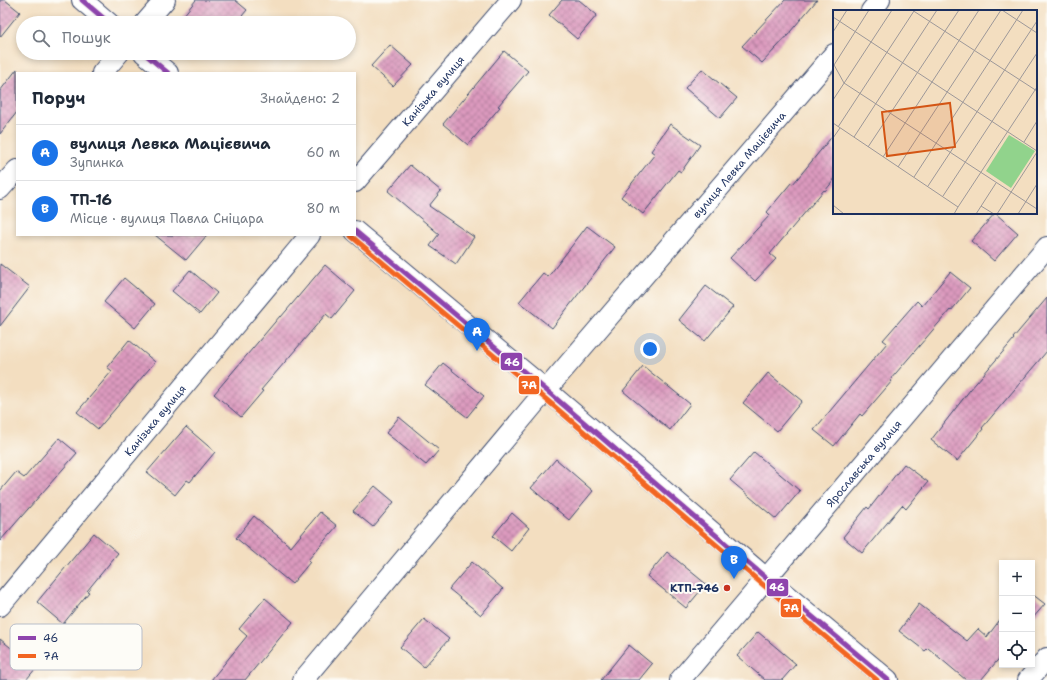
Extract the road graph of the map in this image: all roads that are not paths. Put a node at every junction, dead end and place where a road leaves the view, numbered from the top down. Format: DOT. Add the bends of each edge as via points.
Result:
graph roads {
  1 [pos="82,0"];
  2 [pos="164,0"];
  3 [pos="511,0"];
  4 [pos="880,0"];
  5 [pos="872,10"];
  6 [pos="101,16"];
  7 [pos="151,16"];
  8 [pos="833,55"];
  9 [pos="113,60"];
  10 [pos="152,60"];
  11 [pos="103,72"];
  12 [pos="167,72"];
  13 [pos="16,171"];
  14 [pos="356,181"];
  15 [pos="0,189"];
  16 [pos="356,232"];
  17 [pos="309,236"];
  18 [pos="1047,247"];
  19 [pos="546,390"];
  20 [pos="766,578"];
  21 [pos="0,606"];
  22 [pos="1047,658"];
  23 [pos="303,680"];
  24 [pos="680,680"];
  25 [pos="888,680"];
  26 [pos="1028,680"];
  1 -- 6 [label="street"];
  2 -- 7 [label="street"];
  3 -- 14 [label="street, Канізька вулиця"];
  4 -- 5 [label="street"];
  8 -- 19 [label="street, вулиця Левка Мацієвича"];
  9 -- 11 [label="street"];
  10 -- 12 [label="street"];
  13 -- 15 [label="street"];
  16 -- 19 [label="street"];
  17 -- 21 [label="street, Канізька вулиця"];
  18 -- 20 [label="street, Ярославська вулиця"];
  19 -- 20 [label="street"];
  19 -- 23 [label="street, вулиця Левка Мацієвича"];
  20 -- 24 [label="street, Ярославська вулиця"];
  20 -- 25 [label="street"];
  22 -- 26 [label="street"];
}
